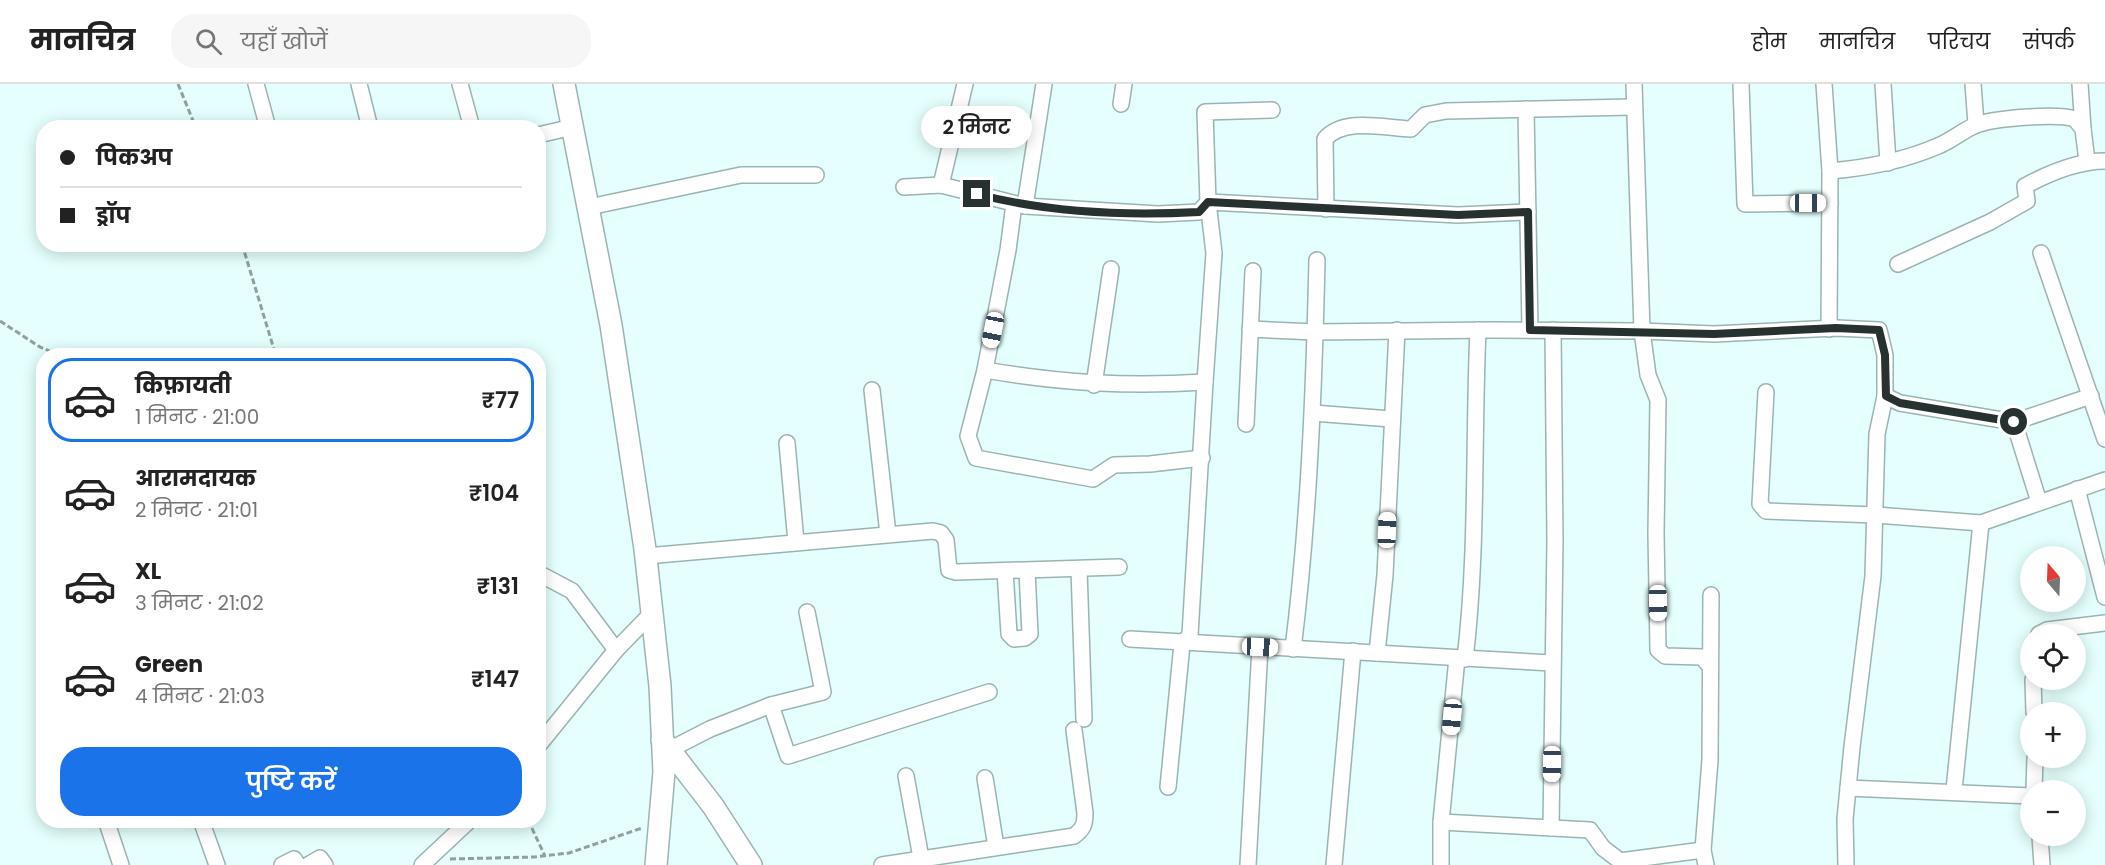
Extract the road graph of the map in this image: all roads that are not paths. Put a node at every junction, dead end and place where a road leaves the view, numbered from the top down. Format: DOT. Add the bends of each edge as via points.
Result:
graph roads {
  1 [pos="256,84"];
  2 [pos="359,84"];
  3 [pos="460,84"];
  4 [pos="564,84"];
  5 [pos="965,84"];
  6 [pos="1044,84"];
  7 [pos="1124,84"];
  8 [pos="1634,84"];
  9 [pos="1741,84"];
  10 [pos="1824,84"];
  11 [pos="1883,84"];
  12 [pos="1973,84"];
  13 [pos="2080,84"];
  14 [pos="1121,104"];
  15 [pos="1633,107"];
  16 [pos="1526,109"];
  17 [pos="1272,110"];
  18 [pos="266,120"];
  19 [pos="368,120"];
  20 [pos="470,120"];
  21 [pos="1976,124"];
  22 [pos="573,127"];
  23 [pos="2083,129"];
  24 [pos="546,133"];
  25 [pos="2087,161"];
  26 [pos="2105,161"];
  27 [pos="1888,163"];
  28 [pos="1830,171"];
  29 [pos="816,175"];
  30 [pos="941,185"];
  31 [pos="904,187"];
  32 [pos="1208,202"];
  33 [pos="1830,203"];
  34 [pos="1019,205"];
  35 [pos="589,207"];
  36 [pos="1326,210"];
  37 [pos="1528,212"];
  38 [pos="2041,253"];
  39 [pos="1317,260"];
  40 [pos="1898,264"];
  41 [pos="1111,269"];
  42 [pos="1253,271"];
  43 [pos="1250,329"];
  44 [pos="1829,329"];
  45 [pos="1398,330"];
  46 [pos="1478,330"];
  47 [pos="1530,330"];
  48 [pos="1553,330"];
  49 [pos="1642,331"];
  50 [pos="1315,332"];
  51 [pos="985,370"];
  52 [pos="1205,382"];
  53 [pos="1094,385"];
  54 [pos="872,390"];
  55 [pos="1766,392"];
  56 [pos="1886,396"];
  57 [pos="2091,396"];
  58 [pos="1313,413"];
  59 [pos="1391,419"];
  60 [pos="2014,422"];
  61 [pos="1246,424"];
  62 [pos="2105,440"];
  63 [pos="787,443"];
  64 [pos="1202,458"];
  65 [pos="2105,480"];
  66 [pos="2077,489"];
  67 [pos="2039,502"];
  68 [pos="1876,515"];
  69 [pos="1981,524"];
  70 [pos="888,534"];
  71 [pos="796,542"];
  72 [pos="646,556"];
  73 [pos="1119,567"];
  74 [pos="1079,568"];
  75 [pos="1027,571"];
  76 [pos="1005,572"];
  77 [pos="546,577"];
  78 [pos="1711,595"];
  79 [pos="2105,597"];
  80 [pos="807,612"];
  81 [pos="652,613"];
  82 [pos="2105,623"];
  83 [pos="2086,625"];
  84 [pos="1130,639"];
  85 [pos="1182,644"];
  86 [pos="1260,647"];
  87 [pos="1293,649"];
  88 [pos="616,650"];
  89 [pos="1353,651"];
  90 [pos="1377,653"];
  91 [pos="1461,659"];
  92 [pos="1552,663"];
  93 [pos="1709,665"];
  94 [pos="989,692"];
  95 [pos="771,705"];
  96 [pos="546,736"];
  97 [pos="666,745"];
  98 [pos="906,776"];
  99 [pos="985,778"];
  100 [pos="1168,787"];
  101 [pos="1848,788"];
  102 [pos="1954,790"];
  103 [pos="2020,794"];
  104 [pos="1441,822"];
  105 [pos="110,828"];
  106 [pos="204,828"];
  107 [pos="462,828"];
  108 [pos="1551,828"];
  109 [pos="2041,846"];
  110 [pos="996,847"];
  111 [pos="1603,848"];
  112 [pos="921,858"];
  113 [pos="1705,858"];
  114 [pos="426,862"];
  115 [pos="122,865"];
  116 [pos="217,865"];
  117 [pos="282,865"];
  118 [pos="298,865"];
  119 [pos="308,865"];
  120 [pos="325,865"];
  121 [pos="656,865"];
  122 [pos="751,865"];
  123 [pos="882,865"];
  124 [pos="1248,865"];
  125 [pos="1334,865"];
  126 [pos="1441,865"];
  127 [pos="1603,865"];
  128 [pos="1846,865"];
  129 [pos="2042,865"];
  1 -- 18 [label="street"];
  2 -- 19 [label="street"];
  3 -- 20 [label="street"];
  4 -- 22 [label="street"];
  5 -- 30 [label="street"];
  6 -- 34 [label="street"];
  7 -- 14 [label="street"];
  8 -- 15 [label="street"];
  9 -- 33 [label="street" via="1745,204"];
  10 -- 28 [label="street"];
  11 -- 27 [label="street"];
  12 -- 21 [label="street"];
  13 -- 23 [label="street"];
  15 -- 16 [label="street"];
  15 -- 49 [label="street"];
  16 -- 36 [label="street" via="1446,111 1425,116 1411,129 1338,128 1325,139"];
  16 -- 37 [label="street"];
  17 -- 32 [label="street" via="1205,112"];
  21 -- 23 [label="street" via="2067,117 2075,119"];
  21 -- 27 [label="street" via="1938,146"];
  22 -- 24 [label="street"];
  22 -- 35 [label="street"];
  23 -- 25 [label="street"];
  25 -- 26 [label="street"];
  25 -- 40 [label="street" via="2025,186 2027,201"];
  27 -- 28 [label="street"];
  28 -- 33 [label="street"];
  29 -- 35 [label="street" via="741,175"];
  30 -- 31 [label="street"];
  30 -- 34 [label="street"];
  32 -- 34 [label="street" via="1199,212 1158,214"];
  32 -- 36 [label="street"];
  32 -- 52 [label="street" via="1214,253"];
  33 -- 44 [label="street"];
  34 -- 51 [label="street"];
  35 -- 72 [label="street"];
  36 -- 37 [label="street" via="1458,215"];
  37 -- 47 [label="street"];
  38 -- 57 [label="street"];
  39 -- 50 [label="street"];
  41 -- 53 [label="street"];
  42 -- 43 [label="street"];
  43 -- 50 [label="street"];
  43 -- 61 [label="street"];
  44 -- 49 [label="street" via="1714,334"];
  44 -- 56 [label="street" via="1879,330 1885,355"];
  45 -- 46 [label="street"];
  45 -- 50 [label="street"];
  45 -- 59 [label="street"];
  46 -- 47 [label="street"];
  46 -- 91 [label="street" via="1474,564"];
  47 -- 48 [label="street"];
  48 -- 49 [label="street"];
  48 -- 92 [label="street"];
  49 -- 93 [label="street" via="1648,375 1658,400 1658,650 1665,656 1702,657"];
  50 -- 58 [label="street"];
  51 -- 53 [label="street"];
  51 -- 64 [label="street" via="968,436 976,458 1093,479 1114,465"];
  52 -- 53 [label="street"];
  52 -- 64 [label="street"];
  54 -- 70 [label="street"];
  55 -- 68 [label="street" via="1760,504 1766,511"];
  56 -- 60 [label="street" via="1900,403"];
  56 -- 68 [label="street" via="1877,434"];
  57 -- 60 [label="street"];
  57 -- 62 [label="street"];
  58 -- 59 [label="street"];
  58 -- 87 [label="street"];
  59 -- 90 [label="street" via="1385,575"];
  60 -- 67 [label="street"];
  63 -- 71 [label="street"];
  64 -- 85 [label="street" via="1190,634"];
  65 -- 66 [label="street"];
  66 -- 67 [label="street"];
  66 -- 79 [label="street"];
  67 -- 69 [label="street"];
  68 -- 69 [label="street"];
  68 -- 101 [label="street"];
  69 -- 102 [label="street"];
  70 -- 71 [label="street"];
  70 -- 76 [label="street" via="941,533 946,540 949,570"];
  71 -- 72 [label="street"];
  72 -- 81 [label="street"];
  73 -- 74 [label="street"];
  74 -- 75 [label="street"];
  74 -- 110 [label="street" via="1079,724 1085,824 1074,836"];
  75 -- 76 [label="street"];
  75 -- 76 [label="street" via="1030,634 1025,639 1014,639 1009,634"];
  77 -- 88 [label="street" via="572,591"];
  78 -- 93 [label="street"];
  80 -- 95 [label="street" via="823,693"];
  81 -- 88 [label="street"];
  81 -- 97 [label="street"];
  82 -- 83 [label="street"];
  84 -- 85 [label="street"];
  85 -- 86 [label="street"];
  85 -- 100 [label="street"];
  86 -- 87 [label="street"];
  86 -- 124 [label="street"];
  87 -- 89 [label="street"];
  88 -- 96 [label="street"];
  89 -- 90 [label="street"];
  89 -- 125 [label="street"];
  90 -- 91 [label="street"];
  91 -- 92 [label="street"];
  91 -- 104 [label="street"];
  92 -- 108 [label="street"];
  93 -- 113 [label="street"];
  94 -- 95 [label="street" via="788,756"];
  95 -- 97 [label="street"];
  97 -- 121 [label="street"];
  97 -- 122 [label="street" via="713,806"];
  98 -- 112 [label="street"];
  99 -- 110 [label="street"];
  101 -- 102 [label="street"];
  101 -- 128 [label="street"];
  102 -- 103 [label="street"];
  104 -- 108 [label="street"];
  104 -- 126 [label="street"];
  105 -- 115 [label="street"];
  106 -- 116 [label="street"];
  107 -- 114 [label="street"];
  108 -- 111 [label="street" via="1590,830"];
  109 -- 129 [label="street"];
  110 -- 112 [label="street"];
  111 -- 113 [label="street" via="1620,861"];
  111 -- 127 [label="street"];
  112 -- 123 [label="street"];
  117 -- 118 [label="street" via="294,859"];
  119 -- 120 [label="street" via="320,858"];
}
